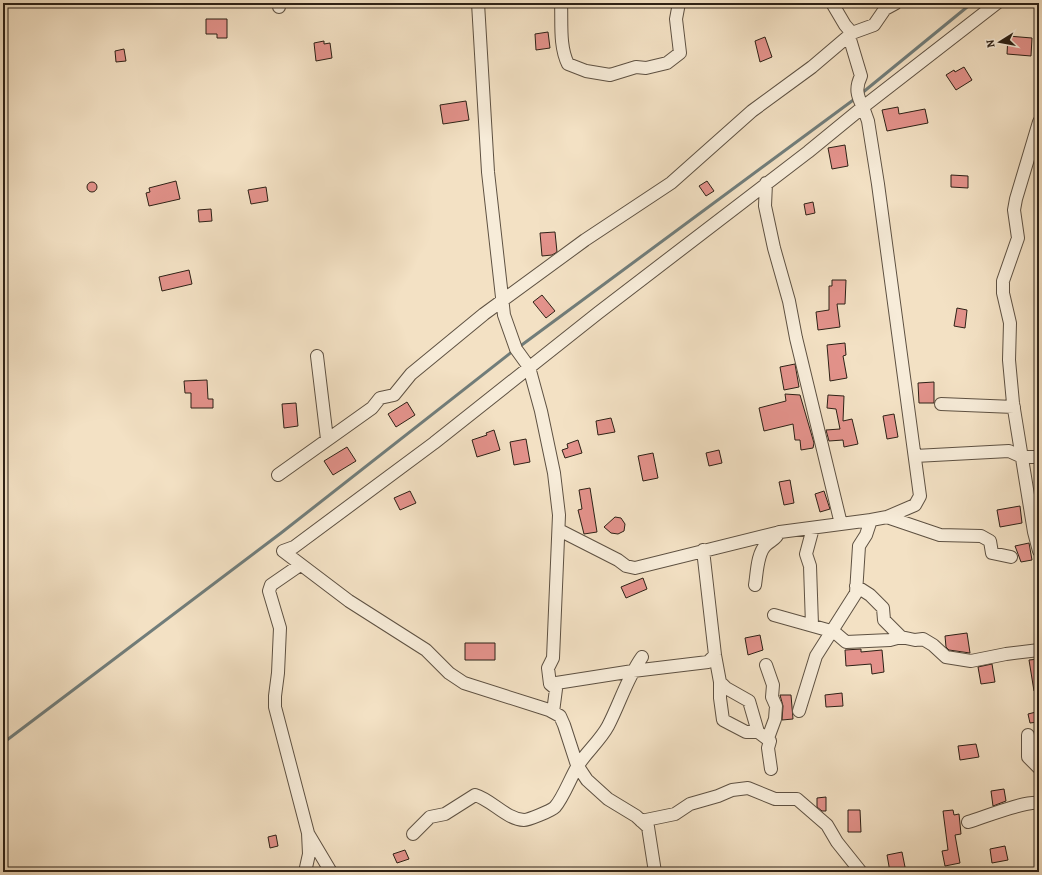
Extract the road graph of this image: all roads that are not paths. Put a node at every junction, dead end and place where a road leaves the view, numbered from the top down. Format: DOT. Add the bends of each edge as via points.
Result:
graph roads {
  1 [pos="478,3"];
  2 [pos="561,3"];
  3 [pos="679,3"];
  4 [pos="832,3"];
  5 [pos="896,3"];
  6 [pos="997,3"];
  7 [pos="850,34"];
  8 [pos="863,107"];
  9 [pos="1039,122"];
  10 [pos="766,184"];
  11 [pos="503,300"];
  12 [pos="317,356"];
  13 [pos="529,367"];
  14 [pos="942,404"];
  15 [pos="1014,407"];
  16 [pos="328,439"];
  17 [pos="915,456"];
  18 [pos="1022,457"];
  19 [pos="1039,457"];
  20 [pos="278,474"];
  21 [pos="887,517"];
  22 [pos="871,520"];
  23 [pos="840,524"];
  24 [pos="813,528"];
  25 [pos="559,530"];
  26 [pos="780,532"];
  27 [pos="703,550"];
  28 [pos="1039,551"];
  29 [pos="1011,557"];
  30 [pos="300,565"];
  31 [pos="755,584"];
  32 [pos="856,586"];
  33 [pos="774,615"];
  34 [pos="812,624"];
  35 [pos="832,630"];
  36 [pos="901,637"];
  37 [pos="1039,650"];
  38 [pos="715,655"];
  39 [pos="642,657"];
  40 [pos="766,665"];
  41 [pos="633,671"];
  42 [pos="720,682"];
  43 [pos="550,684"];
  44 [pos="799,711"];
  45 [pos="553,712"];
  46 [pos="758,732"];
  47 [pos="1028,735"];
  48 [pos="768,738"];
  49 [pos="578,766"];
  50 [pos="1039,768"];
  51 [pos="772,769"];
  52 [pos="1039,803"];
  53 [pos="641,820"];
  54 [pos="968,822"];
  55 [pos="308,833"];
  56 [pos="413,834"];
  57 [pos="305,872"];
  58 [pos="331,872"];
  59 [pos="655,872"];
  60 [pos="861,872"];
  1 -- 11 [label="street" via="488,172"];
  2 -- 3 [label="street" via="562,39 568,64 586,71 610,75 636,67 646,68 667,63 680,53 676,19"];
  4 -- 7 [label="street"];
  5 -- 7 [label="street" via="885,8 874,25"];
  6 -- 8 [label="street"];
  7 -- 8 [label="street" via="860,76 857,97"];
  7 -- 11 [label="street" via="812,67 752,111 671,184 585,240"];
  8 -- 10 [label="street"];
  8 -- 17 [label="street" via="868,121 878,184"];
  9 -- 15 [label="street" via="1016,199 1014,210 1018,238 1003,281 1010,323 1009,360"];
  10 -- 13 [label="street"];
  10 -- 23 [label="street" via="765,206 774,248 789,301"];
  11 -- 13 [label="street" via="504,315 516,349"];
  11 -- 16 [label="street" via="411,374 394,395 380,398 372,408"];
  12 -- 16 [label="street"];
  13 -- 25 [label="street" via="554,473"];
  13 -- 30 [label="street" via="434,443 294,547 283,551"];
  14 -- 15 [label="street"];
  15 -- 18 [label="street"];
  16 -- 20 [label="street"];
  17 -- 18 [label="street" via="1010,451"];
  17 -- 21 [label="street" via="920,496 915,506"];
  18 -- 19 [label="street"];
  18 -- 28 [label="street"];
  21 -- 22 [label="street"];
  21 -- 29 [label="street" via="940,535 981,536 990,541 992,553"];
  22 -- 23 [label="street"];
  22 -- 32 [label="street" via="859,546"];
  23 -- 24 [label="street"];
  24 -- 26 [label="street"];
  24 -- 34 [label="street" via="806,554 810,566"];
  25 -- 27 [label="street" via="626,566 635,568"];
  25 -- 43 [label="street" via="553,658 548,668"];
  26 -- 27 [label="street"];
  26 -- 31 [label="street" via="761,552"];
  27 -- 38 [label="street"];
  30 -- 45 [label="street" via="349,601 426,650 464,683"];
  30 -- 55 [label="street" via="271,586 269,591 280,628 274,696"];
  32 -- 35 [label="street" via="856,593"];
  32 -- 36 [label="street" via="883,608 884,620"];
  33 -- 34 [label="street"];
  34 -- 35 [label="street"];
  35 -- 36 [label="street" via="846,642"];
  35 -- 44 [label="street" via="814,658"];
  36 -- 37 [label="street" via="922,639 934,645 946,657 971,661"];
  38 -- 41 [label="street" via="708,662"];
  38 -- 42 [label="street"];
  39 -- 41 [label="street"];
  40 -- 48 [label="street" via="773,685 772,697 776,706 775,719"];
  41 -- 43 [label="street"];
  41 -- 49 [label="street" via="600,740"];
  42 -- 46 [label="street" via="749,701"];
  42 -- 46 [label="street" via="724,720 746,732"];
  43 -- 45 [label="street" via="556,689"];
  45 -- 49 [label="street" via="560,716"];
  46 -- 48 [label="street"];
  47 -- 50 [label="street" via="1028,758"];
  48 -- 51 [label="street"];
  49 -- 53 [label="street" via="586,780 608,799"];
  49 -- 56 [label="street" via="554,808 533,818 523,820 510,815 485,798 475,795 445,814 430,817"];
  52 -- 54 [label="street" via="1032,802"];
  53 -- 59 [label="street" via="648,827"];
  53 -- 60 [label="street" via="675,814 690,804 732,790 748,788 775,799 797,799 827,825"];
  55 -- 57 [label="street" via="310,854"];
  55 -- 58 [label="street"];
}
